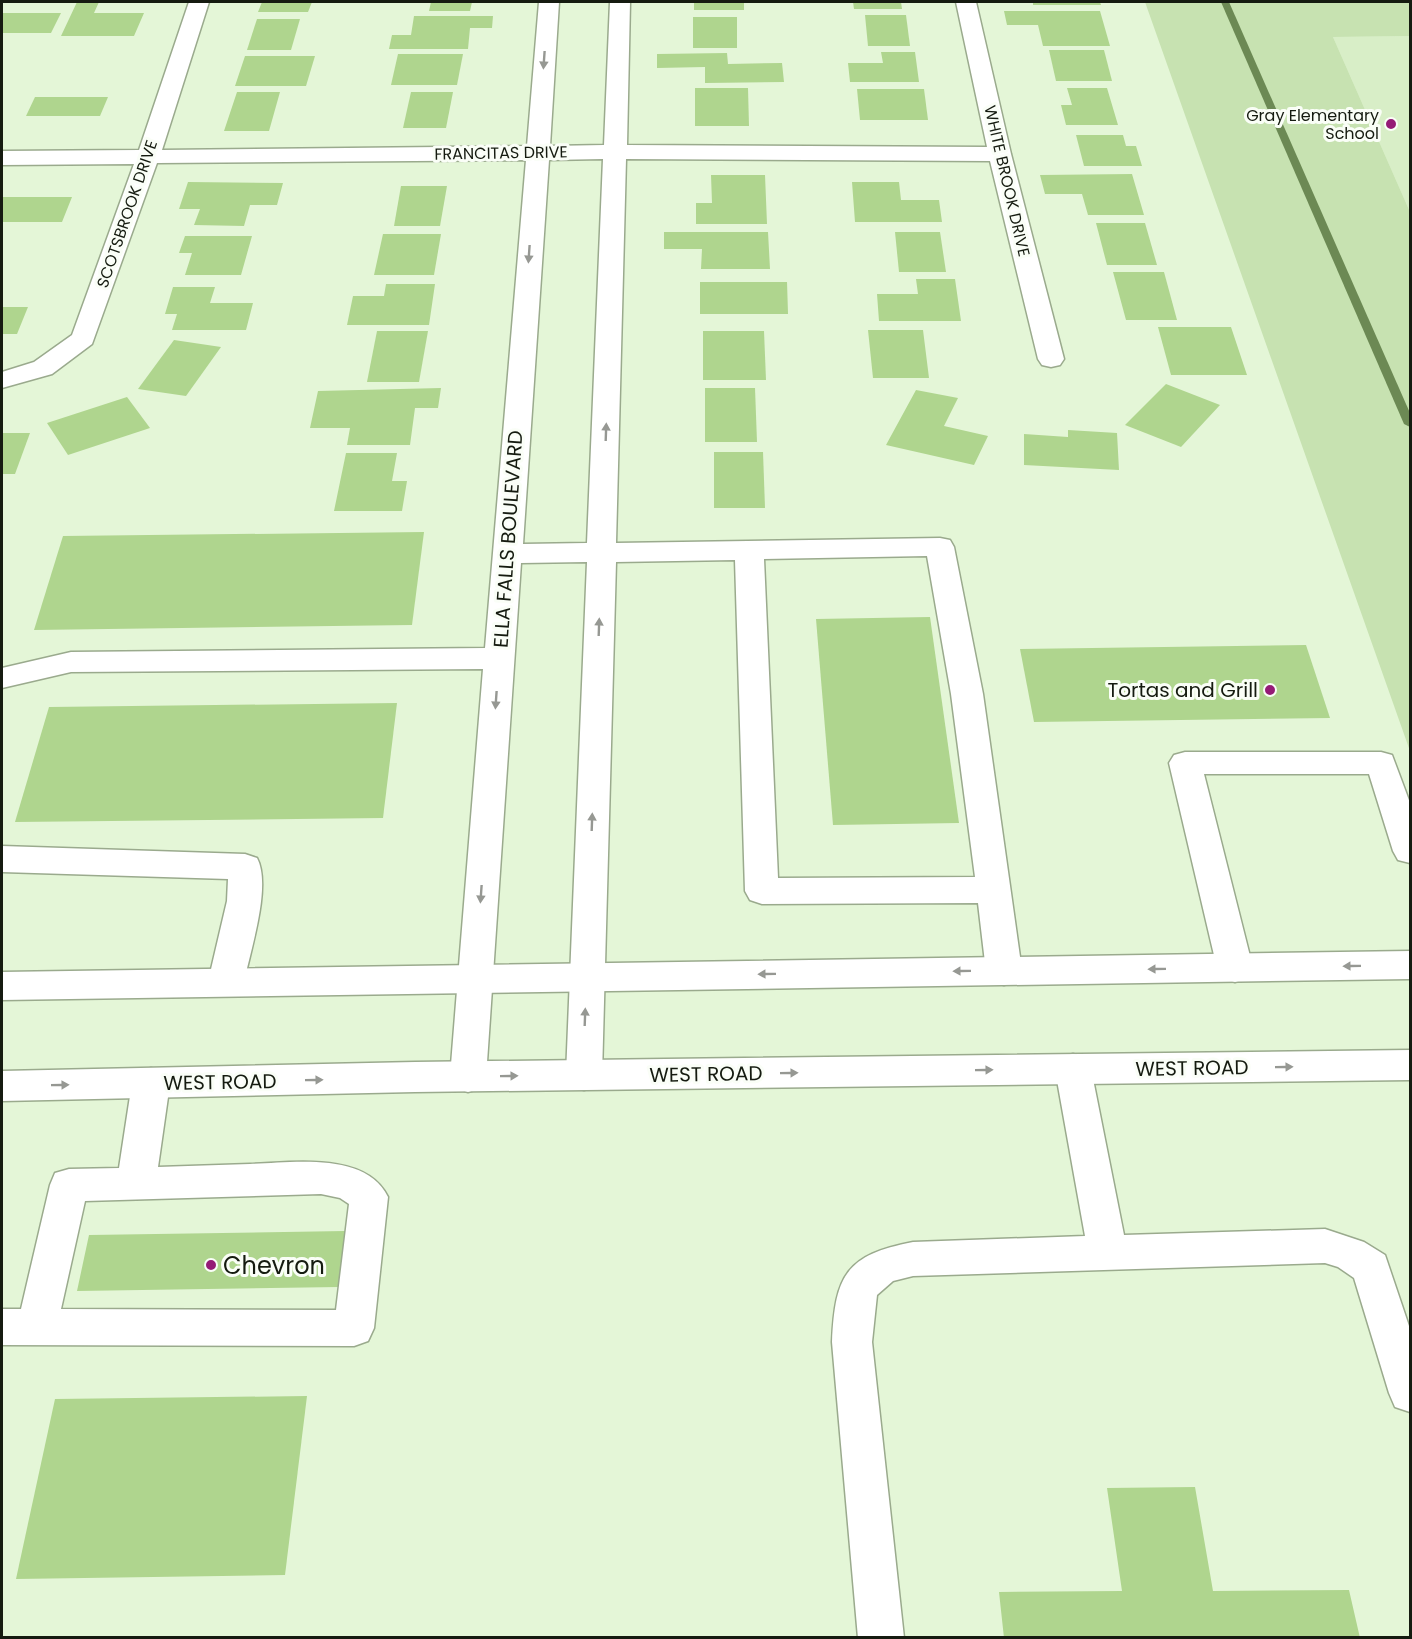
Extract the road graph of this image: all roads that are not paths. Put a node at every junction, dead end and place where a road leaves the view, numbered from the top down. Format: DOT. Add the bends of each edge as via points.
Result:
graph roads {
  1 [pos="199,2"];
  2 [pos="549,2"];
  3 [pos="620,2"];
  4 [pos="966,2"];
  5 [pos="537,152"];
  6 [pos="616,152"];
  7 [pos="1000,153"];
  8 [pos="148,157"];
  9 [pos="2,158"];
  10 [pos="1051,360"];
  11 [pos="2,380"];
  12 [pos="749,550"];
  13 [pos="601,551"];
  14 [pos="507,554"];
  15 [pos="499,658"];
  16 [pos="2,678"];
  17 [pos="1410,851"];
  18 [pos="2,859"];
  19 [pos="994,890"];
  20 [pos="1410,965"];
  21 [pos="1235,968"];
  22 [pos="1004,971"];
  23 [pos="586,976"];
  24 [pos="475,978"];
  25 [pos="226,982"];
  26 [pos="2,986"];
  27 [pos="1410,1065"];
  28 [pos="1073,1069"];
  29 [pos="584,1075"];
  30 [pos="468,1077"];
  31 [pos="151,1083"];
  32 [pos="2,1086"];
  33 [pos="136,1185"];
  34 [pos="1107,1253"];
  35 [pos="19,1327"];
  36 [pos="1410,1393"];
  37 [pos="881,1638"];
  1 -- 8 [label="street, SCOTSBROOK DRIVE"];
  2 -- 5 [label="street, ELLA FALLS BOULEVARD, one-way"];
  3 -- 6 [label="street"];
  4 -- 7 [label="street, WHITE BROOK DRIVE"];
  5 -- 6 [label="street, FRANCITAS DRIVE"];
  5 -- 8 [label="street, FRANCITAS DRIVE"];
  5 -- 14 [label="street, ELLA FALLS BOULEVARD, one-way"];
  6 -- 7 [label="street, FRANCITAS DRIVE"];
  13 -- 6 [label="street, one-way"];
  7 -- 10 [label="street, WHITE BROOK DRIVE"];
  8 -- 9 [label="street, FRANCITAS DRIVE"];
  8 -- 11 [label="street, SCOTSBROOK DRIVE" via="83,339 43,368"];
  12 -- 13 [label="street"];
  12 -- 19 [label="street" via="940,547 967,694"];
  12 -- 19 [label="street" via="762,891"];
  13 -- 14 [label="street"];
  23 -- 13 [label="street, one-way"];
  14 -- 15 [label="street, ELLA FALLS BOULEVARD"];
  15 -- 16 [label="street" via="71,662"];
  15 -- 24 [label="street, ELLA FALLS BOULEVARD, one-way"];
  17 -- 21 [label="street" via="1381,763 1185,763"];
  18 -- 25 [label="street" via="245,867 244,901"];
  19 -- 22 [label="street"];
  20 -- 21 [label="street, one-way"];
  21 -- 22 [label="street, one-way"];
  22 -- 23 [label="street, one-way"];
  23 -- 24 [label="street"];
  29 -- 23 [label="street, one-way"];
  24 -- 25 [label="street"];
  24 -- 30 [label="street, ELLA FALLS BOULEVARD"];
  25 -- 26 [label="street"];
  28 -- 27 [label="street, WEST ROAD, one-way"];
  29 -- 28 [label="street, WEST ROAD, one-way"];
  28 -- 34 [label="street"];
  30 -- 29 [label="street, WEST ROAD, one-way"];
  31 -- 30 [label="street, WEST ROAD, one-way"];
  32 -- 31 [label="street, WEST ROAD, one-way"];
  31 -- 33 [label="street"];
  33 -- 35 [label="street" via="69,1185"];
  33 -- 35 [label="street" via="321,1178 350,1185 369,1197 354,1328"];
  34 -- 36 [label="street" via="1325,1246 1350,1254 1371,1267"];
  34 -- 37 [label="street" via="892,1262 872,1270 857,1289 852,1342"];
}
